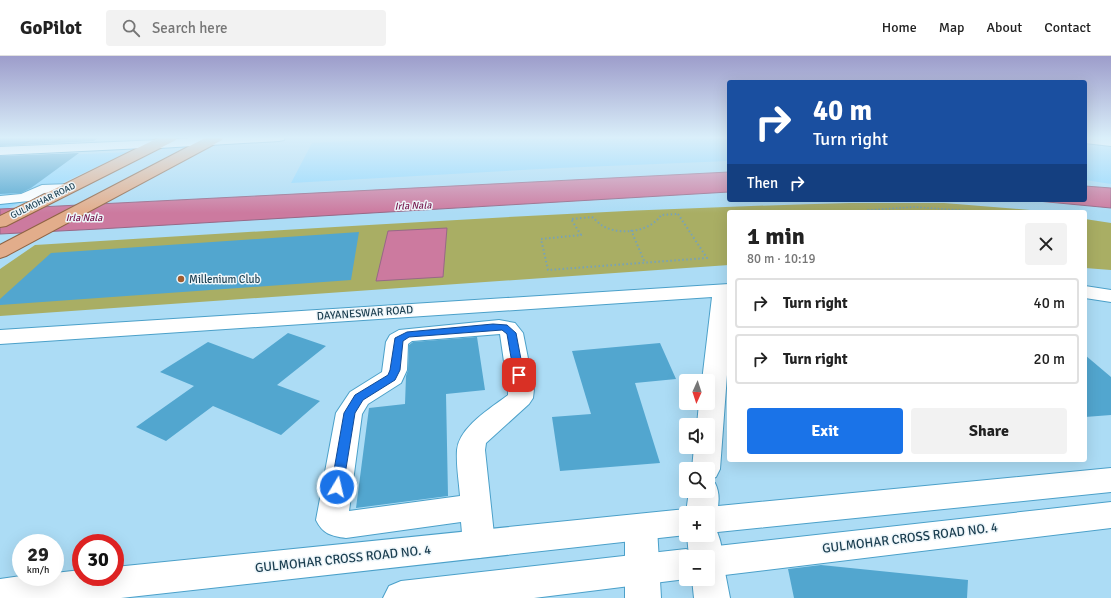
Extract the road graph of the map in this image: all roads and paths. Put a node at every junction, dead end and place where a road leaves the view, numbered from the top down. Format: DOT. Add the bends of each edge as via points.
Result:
graph roads {
  1 [pos="122,162"];
  2 [pos="170,162"];
  3 [pos="70,188"];
  4 [pos="0,200"];
  5 [pos="931,208"];
  6 [pos="868,210"];
  7 [pos="934,210"];
  8 [pos="960,210"];
  9 [pos="0,222"];
  10 [pos="631,230"];
  11 [pos="0,252"];
  12 [pos="645,263"];
  13 [pos="726,290"];
  14 [pos="1087,292"];
  15 [pos="1111,296"];
  16 [pos="0,337"];
  17 [pos="707,462"];
  18 [pos="1111,480"];
  19 [pos="476,507"];
  20 [pos="1111,515"];
  21 [pos="715,519"];
  22 [pos="679,523"];
  23 [pos="641,527"];
  24 [pos="479,544"];
  25 [pos="715,561"];
  26 [pos="679,567"];
  27 [pos="642,583"];
  28 [pos="710,586"];
  29 [pos="0,595"];
  30 [pos="401,598"];
  31 [pos="712,598"];
  1 -- 3 [label="main road, GULMOHAR ROAD"];
  2 -- 11 [label="main road"];
  3 -- 4 [label="lane" via="42,188 24,198"];
  3 -- 9 [label="main road, GULMOHAR ROAD"];
  5 -- 6 [label="path" via="892,206"];
  5 -- 7 [label="path"];
  5 -- 8 [label="path"];
  10 -- 12 [label="path"];
  10 -- 12 [label="path" via="650,226 660,219 661,215 678,214 707,258"];
  10 -- 12 [label="path" via="610,229 598,224 592,217 571,219 581,235 541,240 548,270"];
  13 -- 16 [label="street, DAYANESWAR ROAD"];
  13 -- 17 [label="street"];
  14 -- 15 [label="street"];
  18 -- 21 [label="street"];
  19 -- 19 [label="street" via="471,450 474,440 520,398 521,389 512,333 507,328 493,327 407,335 397,342 392,377 359,398 349,413 332,520 334,523 346,525"];
  19 -- 24 [label="street"];
  20 -- 25 [label="street, GULMOHAR CROSS ROAD NO. 4"];
  22 -- 23 [label="street, GULMOHAR CROSS ROAD NO. 4"];
  23 -- 24 [label="street, GULMOHAR CROSS ROAD NO. 4"];
  23 -- 27 [label="street"];
  24 -- 29 [label="street, GULMOHAR CROSS ROAD NO. 4"];
  26 -- 27 [label="street"];
  27 -- 30 [label="street"];
  28 -- 31 [label="street"];
}
